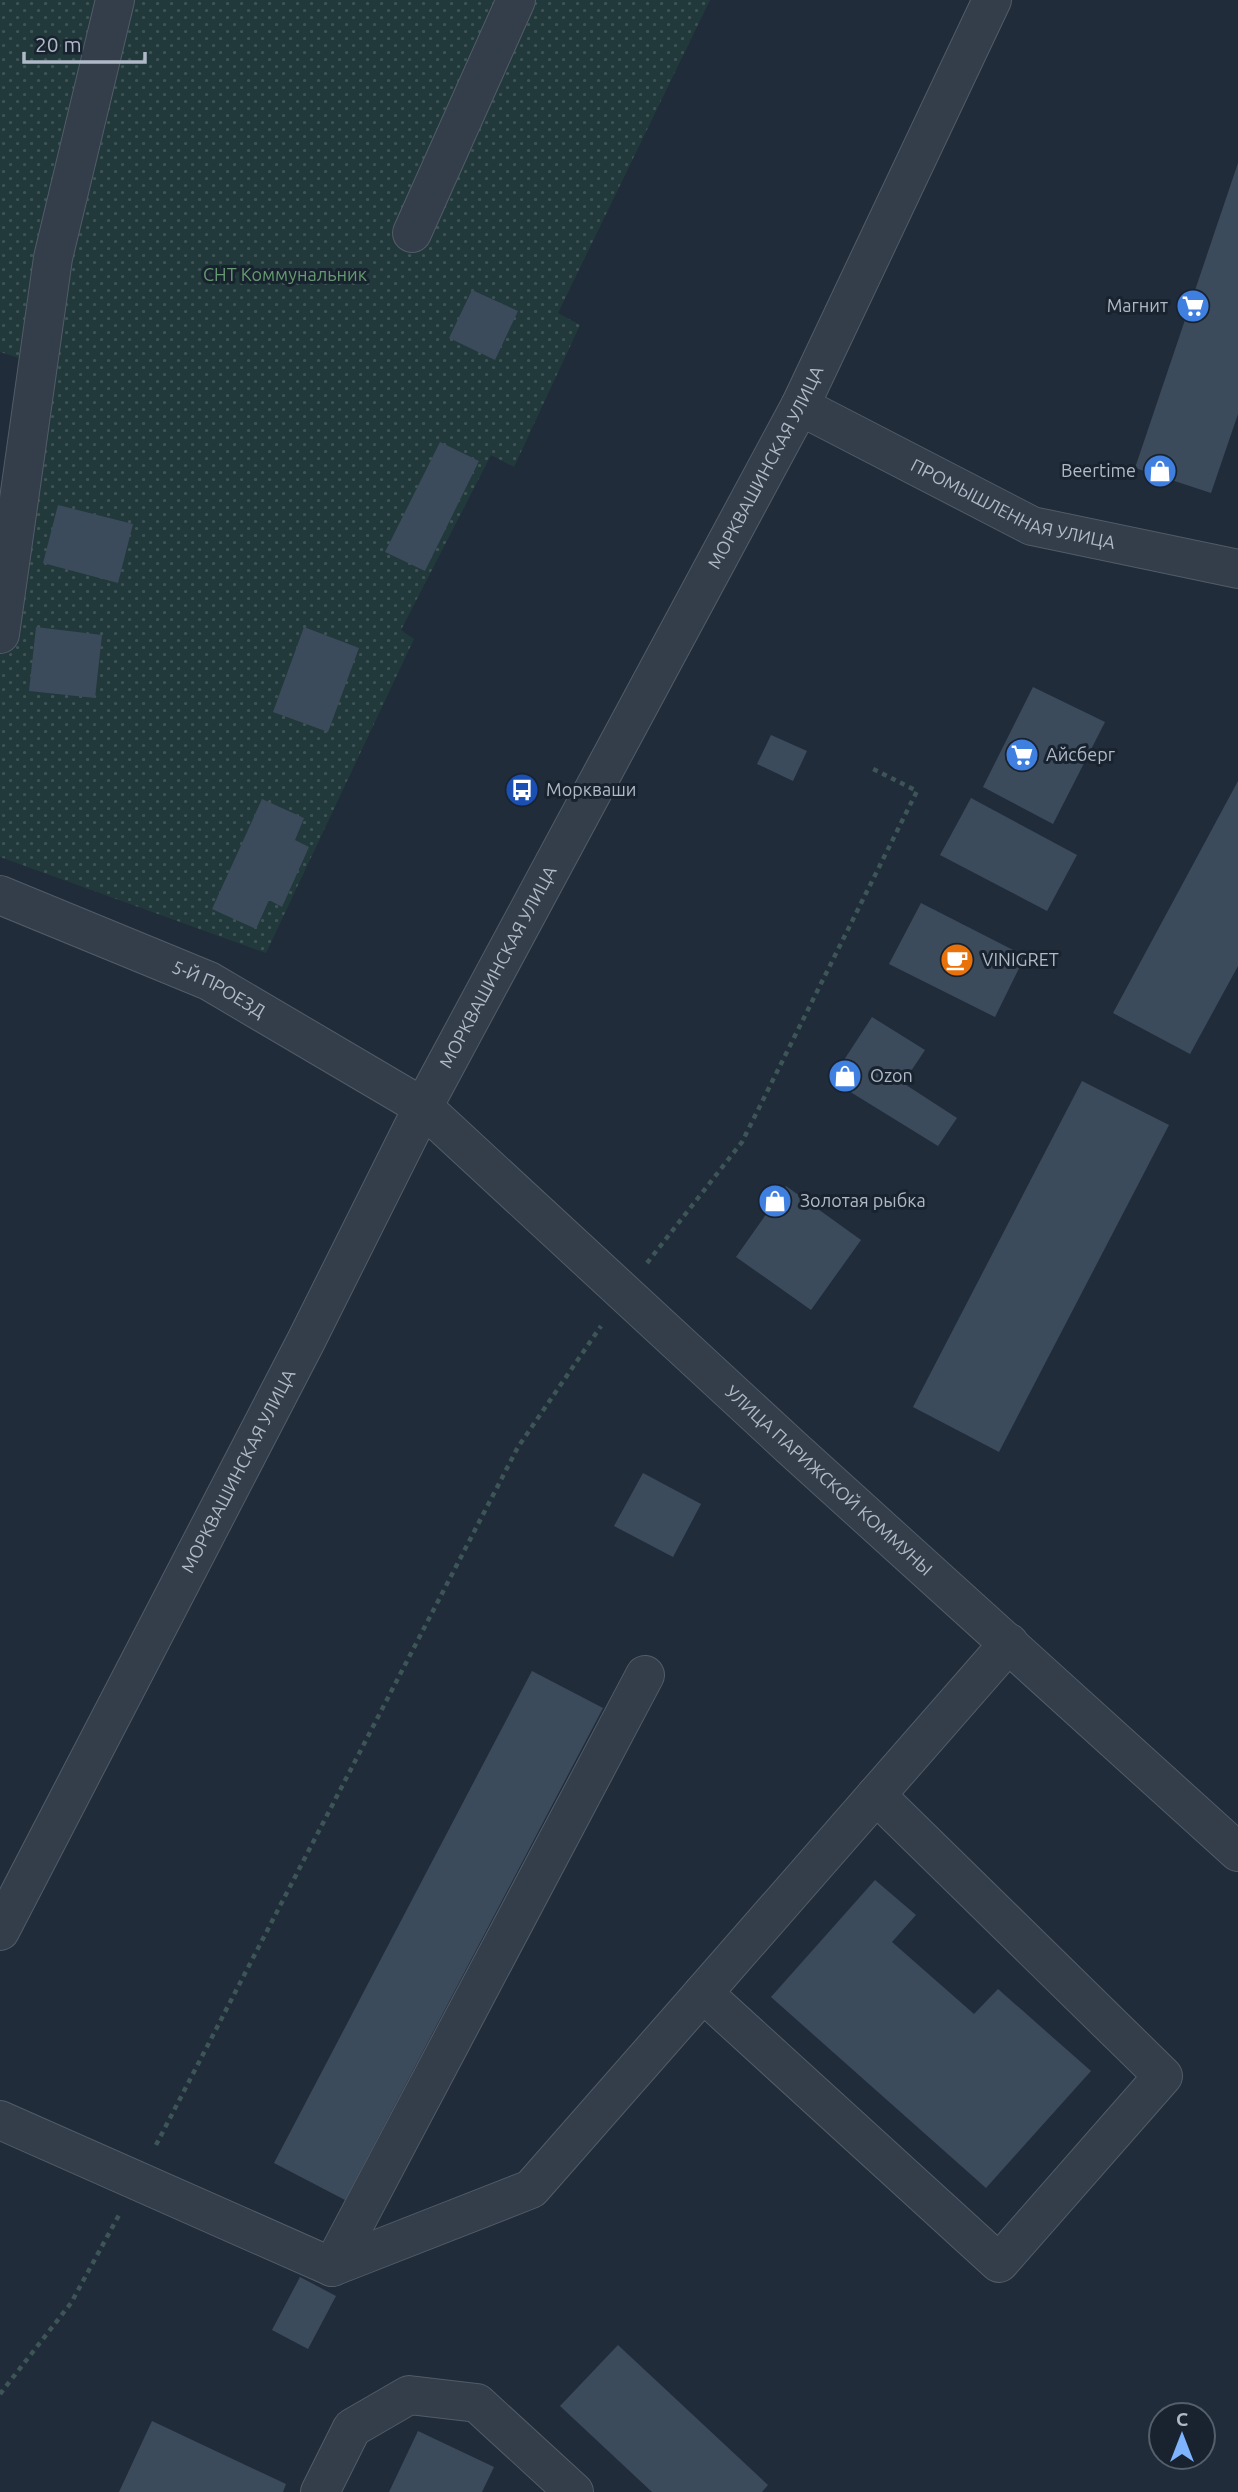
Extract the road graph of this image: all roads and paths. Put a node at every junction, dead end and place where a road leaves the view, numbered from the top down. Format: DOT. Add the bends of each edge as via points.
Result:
graph roads {
  1 [pos="115,0"];
  2 [pos="516,0"];
  3 [pos="992,0"];
  4 [pos="412,233"];
  5 [pos="800,406"];
  6 [pos="1238,569"];
  7 [pos="0,634"];
  8 [pos="871,768"];
  9 [pos="0,895"];
  10 [pos="423,1107"];
  11 [pos="624,1293"];
  12 [pos="1009,1643"];
  13 [pos="645,1675"];
  14 [pos="876,1795"];
  15 [pos="1238,1852"];
  16 [pos="0,1931"];
  17 [pos="703,1993"];
  18 [pos="0,2120"];
  19 [pos="137,2181"];
  20 [pos="332,2267"];
  21 [pos="0,2394"];
  22 [pos="556,2486"];
  23 [pos="320,2492"];
  1 -- 7 [label="street" via="53,258"];
  2 -- 4 [label="street"];
  3 -- 5 [label="street, МОРКВАШИНСКАЯ УЛИЦА"];
  5 -- 6 [label="street, ПРОМЫШЛЕННАЯ УЛИЦА" via="1032,526"];
  5 -- 10 [label="street, МОРКВАШИНСКАЯ УЛИЦА"];
  8 -- 11 [label="path" via="917,791 743,1142"];
  9 -- 10 [label="street, 5-Й ПРОЕЗД" via="209,981"];
  10 -- 11 [label="street, УЛИЦА ПАРИЖСКОЙ КОММУНЫ"];
  10 -- 16 [label="street, МОРКВАШИНСКАЯ УЛИЦА"];
  11 -- 12 [label="street, УЛИЦА ПАРИЖСКОЙ КОММУНЫ"];
  11 -- 19 [label="path" via="519,1447"];
  12 -- 14 [label="street"];
  12 -- 15 [label="street, УЛИЦА ПАРИЖСКОЙ КОММУНЫ"];
  13 -- 20 [label="street"];
  14 -- 17 [label="street"];
  14 -- 17 [label="street" via="1163,2076 999,2263"];
  17 -- 20 [label="street" via="531,2189"];
  18 -- 19 [label="street"];
  19 -- 20 [label="street"];
  19 -- 21 [label="path" via="71,2303"];
  22 -- 23 [label="street" via="477,2403 408,2395 352,2428"];
}
